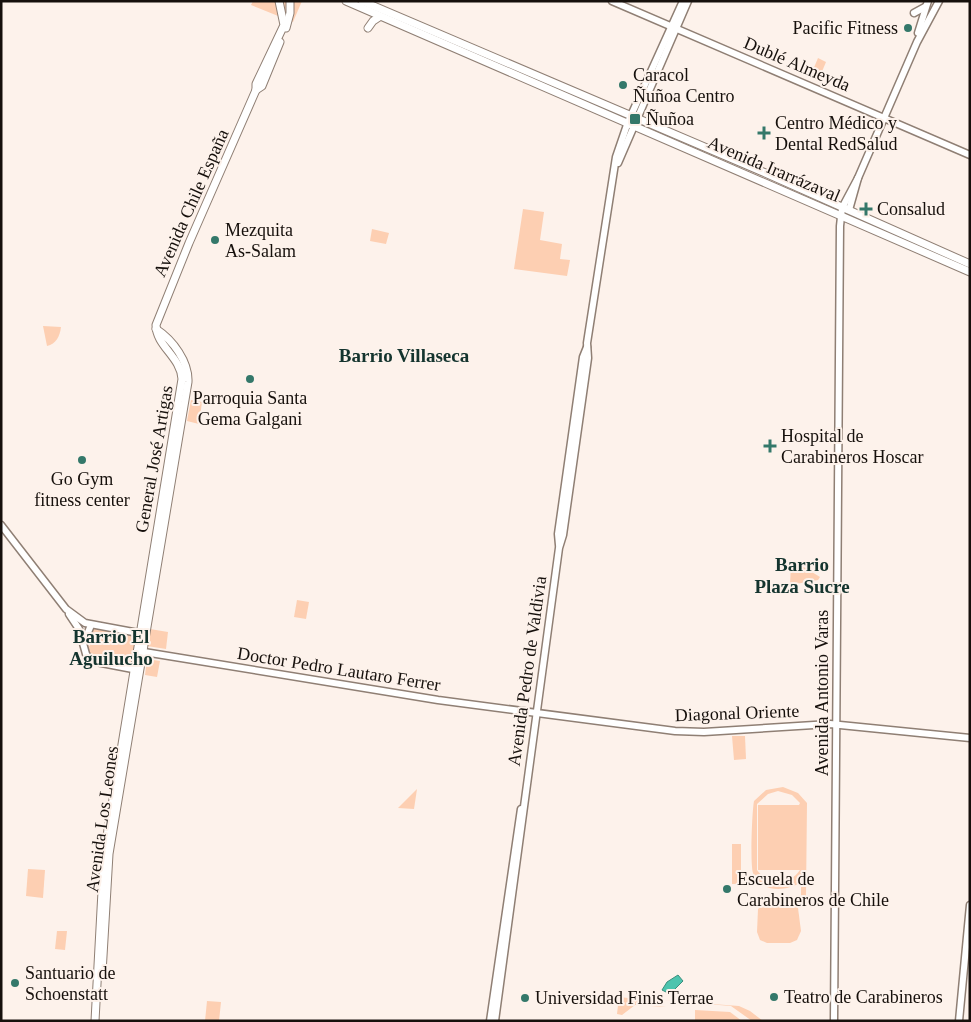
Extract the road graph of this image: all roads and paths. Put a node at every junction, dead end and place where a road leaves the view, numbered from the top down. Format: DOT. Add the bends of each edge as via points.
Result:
graph roads {
  1 [pos="279,1"];
  2 [pos="290,1"];
  3 [pos="346,1"];
  4 [pos="362,1"];
  5 [pos="612,1"];
  6 [pos="683,1"];
  7 [pos="688,1"];
  8 [pos="939,1"];
  9 [pos="927,4"];
  10 [pos="914,13"];
  11 [pos="379,17"];
  12 [pos="368,28"];
  13 [pos="674,28"];
  14 [pos="916,42"];
  15 [pos="496,59"];
  16 [pos="487,62"];
  17 [pos="256,90"];
  18 [pos="884,118"];
  19 [pos="632,120"];
  20 [pos="970,155"];
  21 [pos="763,172"];
  22 [pos="754,177"];
  23 [pos="844,211"];
  24 [pos="970,264"];
  25 [pos="970,272"];
  26 [pos="156,329"];
  27 [pos="1,525"];
  28 [pos="66,609"];
  29 [pos="88,624"];
  30 [pos="143,634"];
  31 [pos="84,643"];
  32 [pos="140,651"];
  33 [pos="137,670"];
  34 [pos="536,712"];
  35 [pos="836,725"];
  36 [pos="970,738"];
  37 [pos="524,798"];
  38 [pos="970,905"];
  39 [pos="95,1021"];
  40 [pos="100,1021"];
  41 [pos="490,1021"];
  42 [pos="495,1021"];
  43 [pos="834,1021"];
  44 [pos="959,1021"];
  1 -- 17 [label="main road, Avenida Chile España" via="284,15 282,28"];
  2 -- 17 [label="main road, Avenida Chile España" via="286,29 262,86"];
  3 -- 11 [label="main road, Avenida Irarrázaval"];
  4 -- 15 [label="main road, Avenida Irarrázaval"];
  5 -- 13 [label="main road, Dublé Almeyda"];
  6 -- 13 [label="main road, Avenida Pedro de Valdivia"];
  7 -- 13 [label="main road, Avenida Pedro de Valdivia"];
  8 -- 14 [label="main road"];
  9 -- 10 [label="main road"];
  9 -- 14 [label="main road"];
  11 -- 12 [label="main road"];
  11 -- 16 [label="main road, Avenida Irarrázaval"];
  13 -- 18 [label="main road, Dublé Almeyda"];
  13 -- 19 [label="main road, Avenida Pedro de Valdivia"];
  14 -- 18 [label="main road, Avenida Antonio Varas"];
  15 -- 16 [label="main road"];
  15 -- 19 [label="main road, Avenida Irarrázaval"];
  16 -- 19 [label="main road, Avenida Irarrázaval"];
  17 -- 26 [label="main road, Avenida Chile España" via="158,316"];
  18 -- 20 [label="main road, Dublé Almeyda"];
  18 -- 23 [label="main road, Avenida Antonio Varas"];
  19 -- 21 [label="main road, Avenida Irarrázaval"];
  19 -- 22 [label="main road, Avenida Irarrázaval"];
  19 -- 34 [label="main road, Avenida Pedro de Valdivia" via="616,157 583,357"];
  21 -- 22 [label="main road"];
  21 -- 23 [label="main road, Avenida Irarrázaval"];
  22 -- 23 [label="main road, Avenida Irarrázaval"];
  23 -- 24 [label="main road, Avenida Irarrázaval"];
  23 -- 25 [label="main road, Avenida Irarrázaval"];
  23 -- 35 [label="main road, Avenida Antonio Varas"];
  26 -- 30 [label="main road, General José Artigas" via="156,335 180,369 182,380"];
  27 -- 28 [label="main road"];
  28 -- 29 [label="main road"];
  28 -- 31 [label="main road"];
  29 -- 30 [label="main road"];
  29 -- 31 [label="main road"];
  30 -- 32 [label="main road, General José Artigas"];
  31 -- 33 [label="main road" via="86,654 93,662"];
  32 -- 33 [label="main road, General José Artigas"];
  32 -- 34 [label="main road, Doctor Pedro Lautaro Ferrer" via="438,700"];
  33 -- 39 [label="main road, Avenida Los Leones" via="104,854"];
  33 -- 40 [label="main road, Avenida Los Leones" via="108,860"];
  34 -- 35 [label="main road, Diagonal Oriente" via="685,731"];
  34 -- 37 [label="main road, Avenida Pedro de Valdivia"];
  35 -- 36 [label="main road, Diagonal Oriente"];
  35 -- 43 [label="main road, Avenida Antonio Varas"];
  37 -- 41 [label="main road, Avenida Pedro de Valdivia"];
  37 -- 42 [label="main road, Avenida Pedro de Valdivia"];
  38 -- 44 [label="main road"];
}
